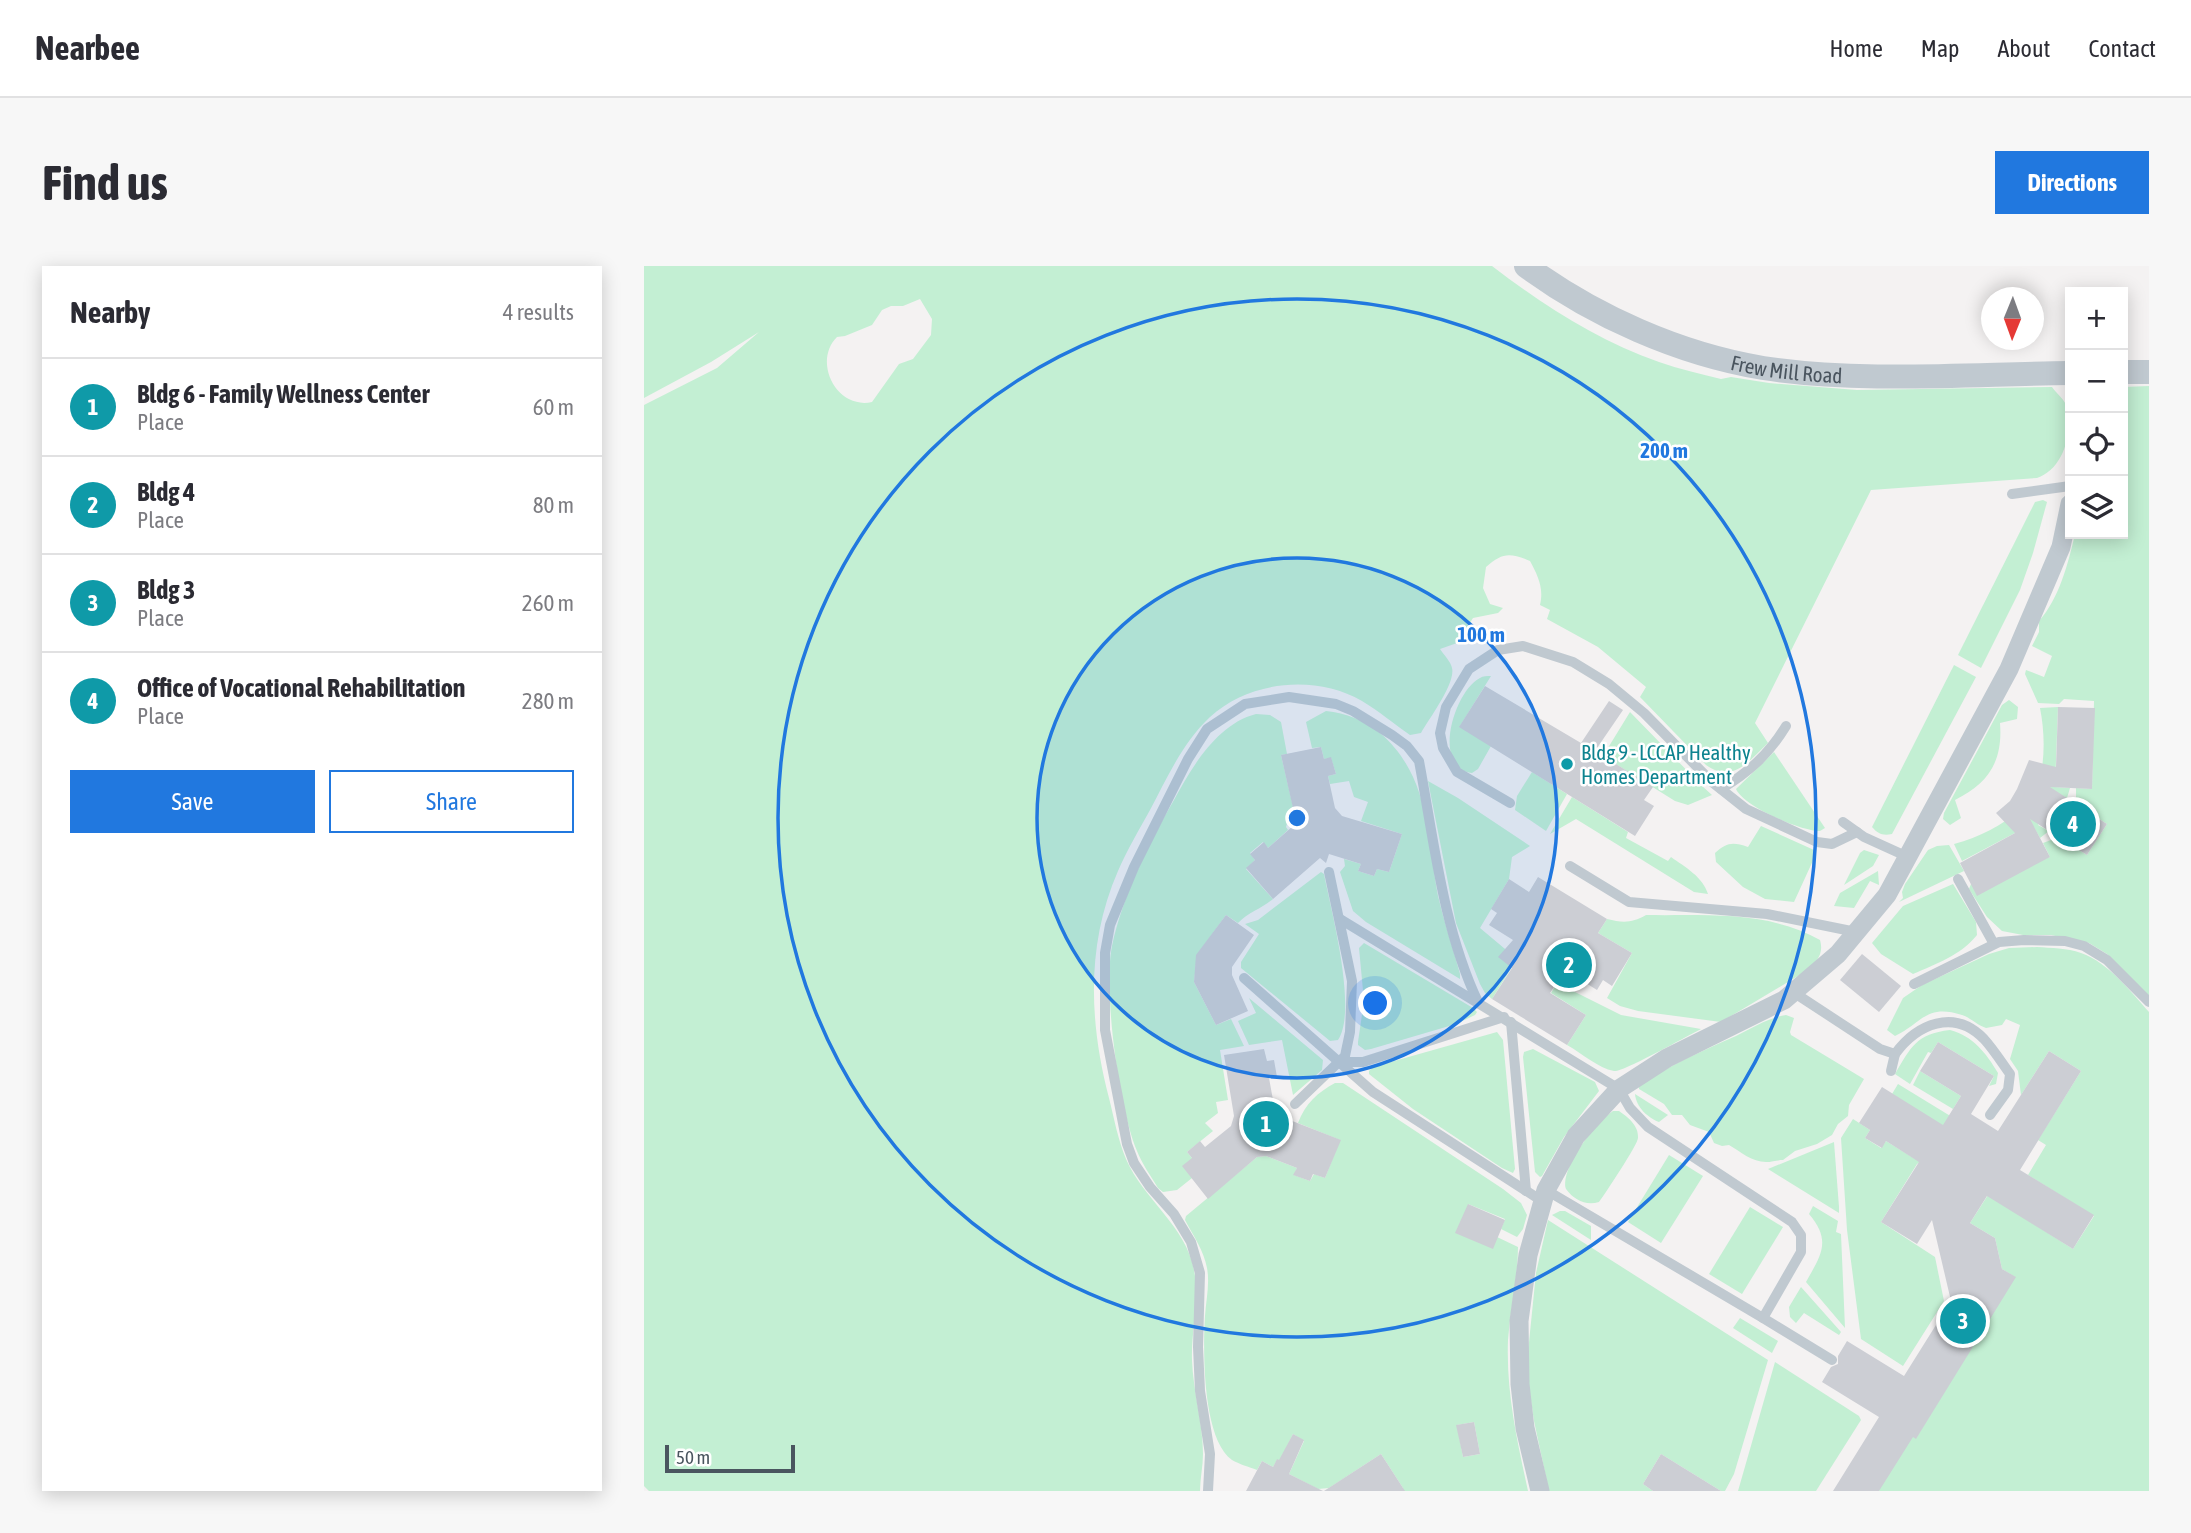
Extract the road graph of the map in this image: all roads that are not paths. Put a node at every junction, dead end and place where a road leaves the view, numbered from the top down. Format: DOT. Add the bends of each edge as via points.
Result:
graph roads {
  1 [pos="1526,266"];
  2 [pos="2128,372"];
  3 [pos="2149,372"];
  4 [pos="2065,373"];
  5 [pos="2065,486"];
  6 [pos="2012,494"];
  7 [pos="2065,528"];
  8 [pos="1786,726"];
  9 [pos="1721,789"];
  10 [pos="1510,803"];
  11 [pos="1843,822"];
  12 [pos="1857,832"];
  13 [pos="1908,857"];
  14 [pos="1570,866"];
  15 [pos="1329,872"];
  16 [pos="1958,879"];
  17 [pos="1340,919"];
  18 [pos="1857,932"];
  19 [pos="1994,944"];
  20 [pos="1244,978"];
  21 [pos="1913,984"];
  22 [pos="1793,992"];
  23 [pos="1478,1002"];
  24 [pos="2149,1002"];
  25 [pos="1508,1020"];
  26 [pos="1895,1054"];
  27 [pos="1340,1062"];
  28 [pos="1891,1072"];
  29 [pos="1619,1089"];
  30 [pos="1295,1104"];
  31 [pos="1990,1115"];
  32 [pos="1538,1194"];
  33 [pos="1763,1318"];
  34 [pos="1832,1360"];
  35 [pos="1208,1491"];
  36 [pos="1540,1491"];
  1 -- 4 [label="street, Frew Mill Road" via="1636,329 1714,357 1760,367 1823,374"];
  2 -- 3 [label="street"];
  5 -- 6 [label="lane"];
  7 -- 13 [label="street" via="2009,669"];
  8 -- 9 [label="lane" via="1772,748"];
  9 -- 10 [label="lane" via="1609,684 1573,662 1523,646 1498,650 1469,669 1446,707 1440,733 1457,772"];
  9 -- 12 [label="lane" via="1746,809 1817,842 1832,844"];
  11 -- 12 [label="lane"];
  12 -- 13 [label="lane"];
  13 -- 18 [label="street" via="1887,895"];
  14 -- 18 [label="lane" via="1629,902 1767,914"];
  15 -- 17 [label="lane"];
  16 -- 19 [label="lane"];
  17 -- 23 [label="lane"];
  17 -- 27 [label="lane" via="1352,981 1350,1032"];
  18 -- 22 [label="street"];
  19 -- 21 [label="lane"];
  19 -- 24 [label="lane" via="2049,940 2084,946 2107,960"];
  20 -- 27 [label="lane"];
  22 -- 26 [label="lane" via="1880,1049"];
  22 -- 29 [label="street" via="1667,1058"];
  23 -- 25 [label="lane"];
  23 -- 35 [label="lane" via="1441,882 1419,761 1407,746 1336,704 1289,697 1245,704 1207,729 1162,809 1111,925 1104,994 1108,1053 1127,1144 1134,1163 1191,1242 1200,1273 1198,1348 1210,1454"];
  25 -- 27 [label="lane" via="1363,1062"];
  25 -- 29 [label="lane"];
  25 -- 32 [label="lane"];
  26 -- 28 [label="lane"];
  26 -- 31 [label="lane" via="1905,1041 1935,1022 1953,1022 1973,1030 2010,1074 2008,1090"];
  27 -- 30 [label="lane"];
  27 -- 32 [label="lane" via="1373,1092"];
  29 -- 32 [label="street" via="1576,1136"];
  29 -- 33 [label="lane" via="1629,1108 1648,1127 1793,1222 1801,1236 1801,1252"];
  32 -- 33 [label="lane"];
  32 -- 36 [label="street" via="1519,1321 1525,1429"];
  33 -- 34 [label="lane"];
}
